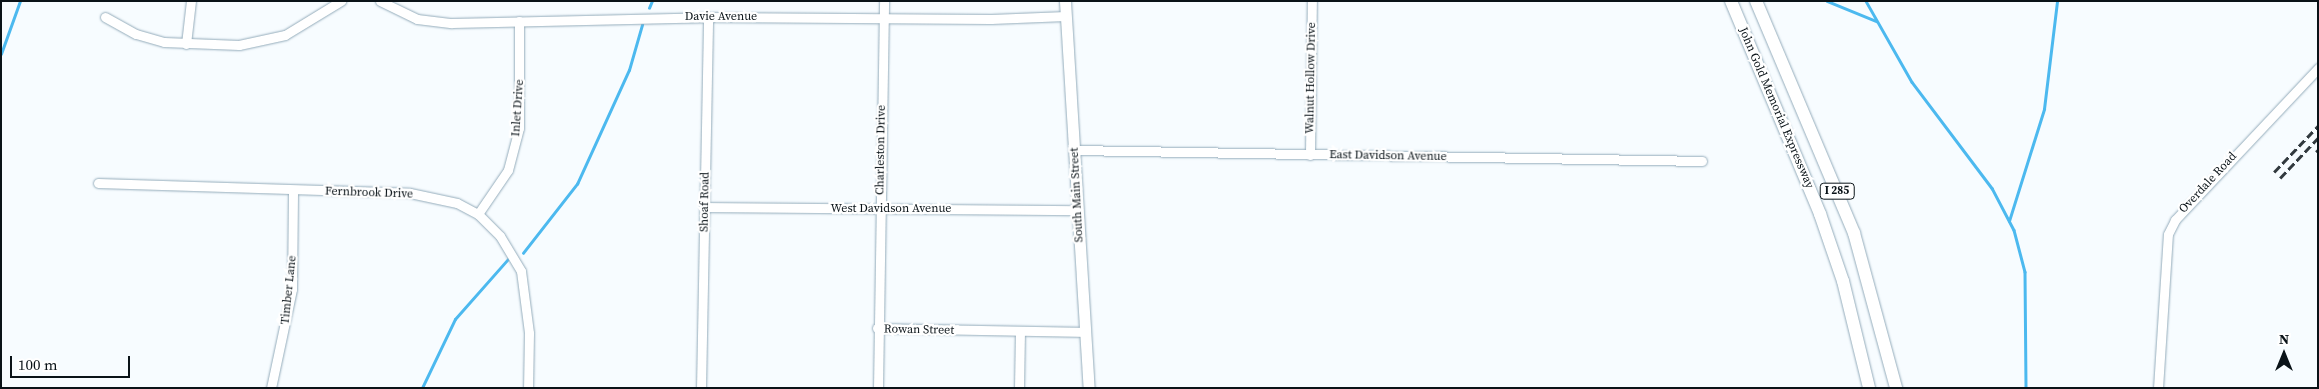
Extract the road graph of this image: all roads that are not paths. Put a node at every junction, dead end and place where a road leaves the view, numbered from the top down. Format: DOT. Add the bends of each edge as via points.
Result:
graph roads {
  1 [pos="191,1"];
  2 [pos="340,1"];
  3 [pos="380,1"];
  4 [pos="884,1"];
  5 [pos="1065,1"];
  6 [pos="1312,1"];
  7 [pos="1731,1"];
  8 [pos="1756,1"];
  9 [pos="708,16"];
  10 [pos="1066,16"];
  11 [pos="105,17"];
  12 [pos="883,19"];
  13 [pos="519,21"];
  14 [pos="186,44"];
  15 [pos="2318,68"];
  16 [pos="1074,150"];
  17 [pos="1310,155"];
  18 [pos="1702,161"];
  19 [pos="98,184"];
  20 [pos="293,191"];
  21 [pos="705,206"];
  22 [pos="880,210"];
  23 [pos="1077,210"];
  24 [pos="478,214"];
  25 [pos="877,328"];
  26 [pos="1020,332"];
  27 [pos="1085,332"];
  28 [pos="271,388"];
  29 [pos="528,388"];
  30 [pos="701,388"];
  31 [pos="878,388"];
  32 [pos="1019,388"];
  33 [pos="1089,388"];
  34 [pos="1869,388"];
  35 [pos="1896,388"];
  36 [pos="2158,388"];
  1 -- 14 [label="street"];
  2 -- 14 [label="street" via="306,26 268,41"];
  3 -- 13 [label="street, Davie Avenue" via="417,19"];
  4 -- 12 [label="street, Charleston Drive"];
  5 -- 10 [label="main road, South Main Street"];
  6 -- 17 [label="street, Walnut Hollow Drive"];
  7 -- 34 [label="highway, John Gold Memorial Expressway / I 285" via="1820,214 1843,280"];
  8 -- 35 [label="highway, John Gold Memorial Expressway / I 285" via="1854,233"];
  9 -- 12 [label="street, Davie Avenue"];
  9 -- 13 [label="street, Davie Avenue"];
  9 -- 21 [label="street, Shoaf Road"];
  10 -- 12 [label="street, Davie Avenue"];
  10 -- 16 [label="main road, South Main Street"];
  11 -- 14 [label="street" via="136,34"];
  12 -- 22 [label="street, Charleston Drive"];
  13 -- 24 [label="street, Inlet Drive" via="518,128 508,170"];
  15 -- 36 [label="street, Overdale Road" via="2175,220 2168,234"];
  16 -- 17 [label="street, East Davidson Avenue"];
  16 -- 23 [label="main road, South Main Street"];
  17 -- 18 [label="street, East Davidson Avenue"];
  19 -- 20 [label="street, Fernbrook Drive"];
  20 -- 24 [label="street, Fernbrook Drive" via="410,194 457,203"];
  20 -- 28 [label="street, Timber Lane" via="292,290"];
  21 -- 22 [label="street, West Davidson Avenue"];
  21 -- 30 [label="street, Shoaf Road"];
  22 -- 23 [label="street, West Davidson Avenue"];
  22 -- 25 [label="street, Charleston Drive"];
  23 -- 27 [label="main road, South Main Street"];
  24 -- 29 [label="street, Fernbrook Drive" via="509,248 521,271 529,333"];
  25 -- 26 [label="street, Rowan Street"];
  25 -- 31 [label="street, Rowan Street"];
  26 -- 27 [label="street, Rowan Street"];
  26 -- 32 [label="street"];
  27 -- 33 [label="main road, South Main Street"];
}
